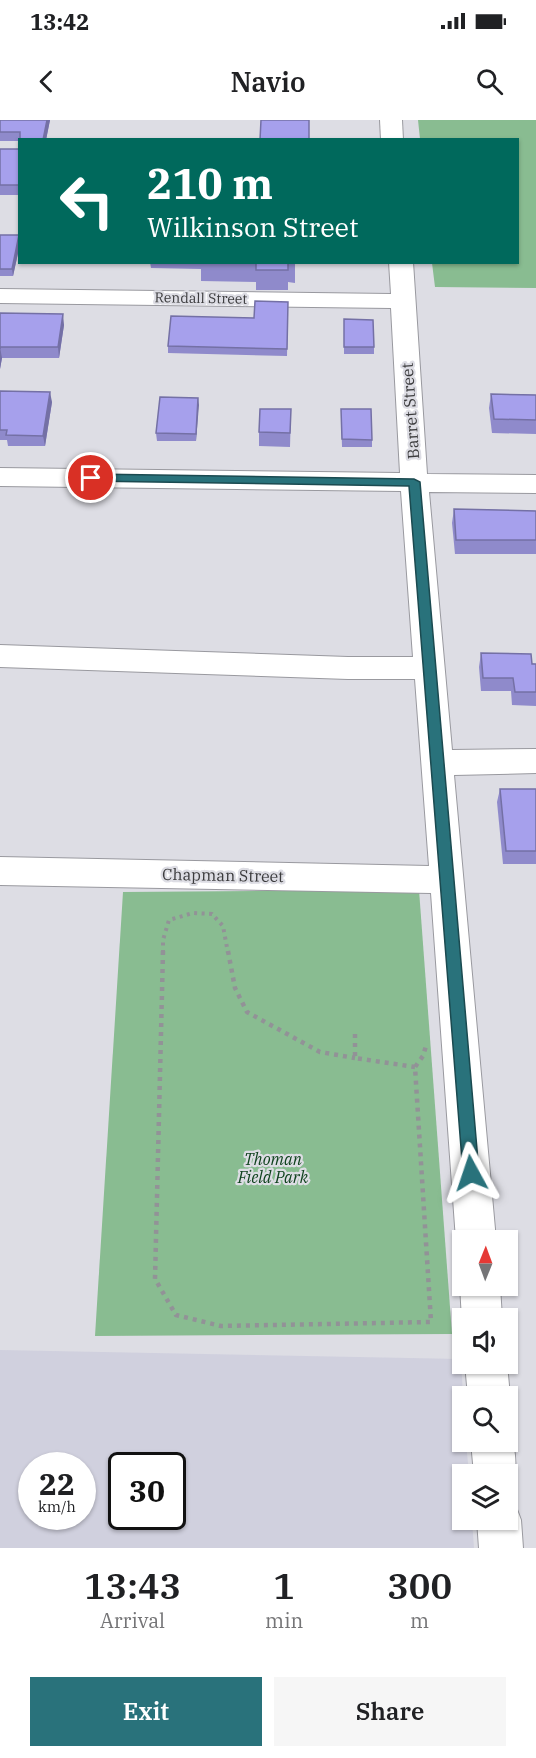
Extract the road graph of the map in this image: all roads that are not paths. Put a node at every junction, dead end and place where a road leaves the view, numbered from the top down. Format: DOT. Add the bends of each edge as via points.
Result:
graph roads {
  1 [pos="391,120"];
  2 [pos="392,138"];
  3 [pos="401,264"];
  4 [pos="0,296"];
  5 [pos="403,301"];
  6 [pos="0,477"];
  7 [pos="414,482"];
  8 [pos="536,484"];
  9 [pos="0,656"];
  10 [pos="429,668"];
  11 [pos="536,761"];
  12 [pos="437,763"];
  13 [pos="0,871"];
  14 [pos="447,880"];
  15 [pos="475,1230"];
  16 [pos="500,1530"];
  17 [pos="501,1548"];
  1 -- 2 [label="street"];
  3 -- 5 [label="street, Barret Street"];
  4 -- 5 [label="street, Rendall Street"];
  5 -- 7 [label="street, Barret Street"];
  6 -- 7 [label="street"];
  7 -- 8 [label="street"];
  7 -- 10 [label="street, Barret Street"];
  9 -- 10 [label="street"];
  10 -- 12 [label="street, Barret Street"];
  11 -- 12 [label="street"];
  12 -- 14 [label="street, Barret Street"];
  13 -- 14 [label="street, Chapman Street"];
  14 -- 15 [label="street, Barret Street"];
  16 -- 17 [label="street"];
}
